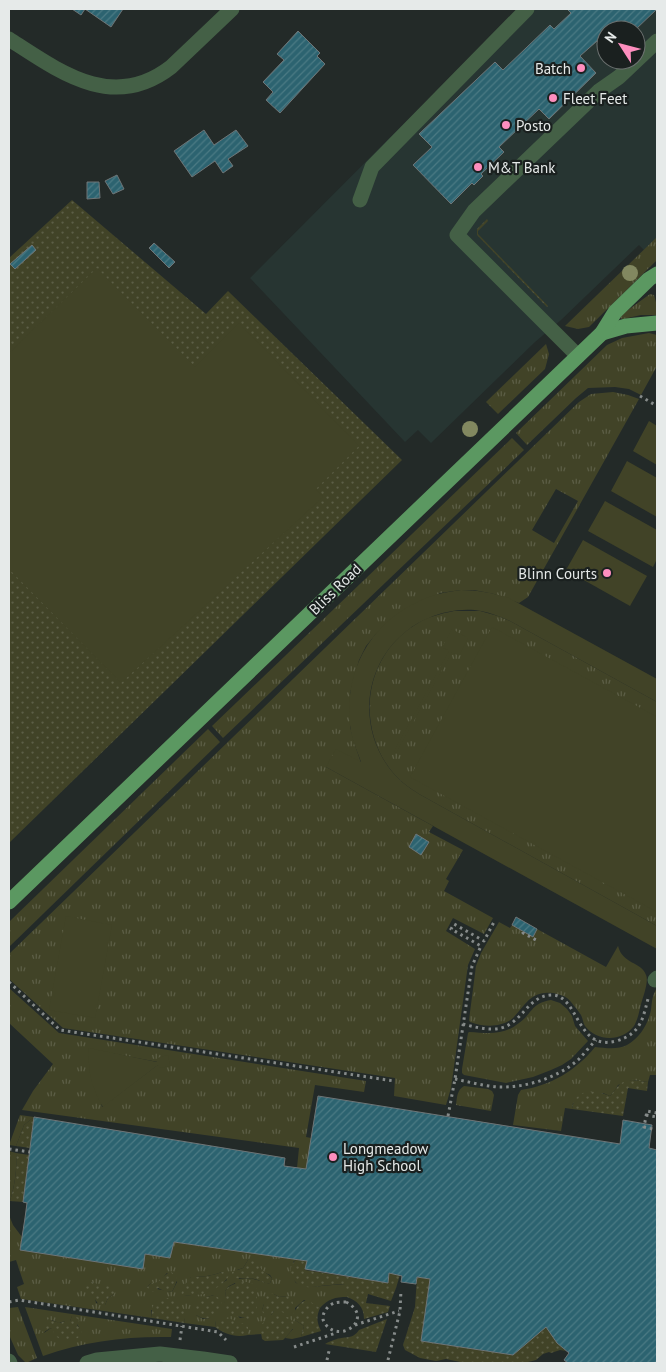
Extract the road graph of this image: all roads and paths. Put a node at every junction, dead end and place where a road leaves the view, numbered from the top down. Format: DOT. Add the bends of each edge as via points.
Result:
graph roads {
  1 [pos="232,9"];
  2 [pos="527,9"];
  3 [pos="9,39"];
  4 [pos="657,41"];
  5 [pos="360,200"];
  6 [pos="657,274"];
  7 [pos="657,323"];
  8 [pos="602,333"];
  9 [pos="578,356"];
  10 [pos="640,396"];
  11 [pos="657,406"];
  12 [pos="9,902"];
  13 [pos="495,920"];
  14 [pos="523,932"];
  15 [pos="536,940"];
  16 [pos="656,979"];
  17 [pos="9,982"];
  18 [pos="463,1024"];
  19 [pos="596,1040"];
  20 [pos="455,1080"];
  21 [pos="394,1081"];
  22 [pos="657,1113"];
  23 [pos="646,1115"];
  24 [pos="448,1116"];
  25 [pos="657,1117"];
  26 [pos="657,1130"];
  27 [pos="9,1149"];
  28 [pos="30,1152"];
  29 [pos="401,1290"];
  30 [pos="9,1302"];
  31 [pos="400,1311"];
  32 [pos="354,1325"];
  33 [pos="182,1326"];
  34 [pos="337,1332"];
  35 [pos="226,1340"];
  36 [pos="180,1341"];
  37 [pos="294,1347"];
  38 [pos="329,1351"];
  39 [pos="327,1360"];
  40 [pos="388,1360"];
  41 [pos="87,1363"];
  42 [pos="230,1363"];
  1 -- 3 [label="street" via="161,75 129,86 84,82 64,74"];
  2 -- 5 [label="street" via="372,167"];
  4 -- 9 [label="street" via="599,91 478,207 456,235"];
  6 -- 8 [label="main road, Bliss Road" via="615,312"];
  7 -- 8 [label="main road" via="626,326"];
  8 -- 9 [label="main road, Bliss Road"];
  9 -- 12 [label="main road, Bliss Road"];
  10 -- 11 [label="path"];
  13 -- 18 [label="path" via="484,941 454,924 451,929 481,946 472,966"];
  14 -- 15 [label="path"];
  16 -- 19 [label="path" via="639,1027 627,1038 609,1043"];
  17 -- 21 [label="path" via="60,1030"];
  18 -- 19 [label="path" via="501,1028 516,1020 537,998 552,995 565,1000 580,1026"];
  18 -- 20 [label="path"];
  19 -- 20 [label="path" via="578,1060 545,1079 511,1087"];
  20 -- 24 [label="path"];
  22 -- 23 [label="path" via="647,1111"];
  23 -- 25 [label="path"];
  23 -- 26 [label="path" via="644,1127"];
  27 -- 28 [label="path"];
  29 -- 31 [label="path"];
  30 -- 33 [label="path" via="19,1300"];
  31 -- 32 [label="path"];
  31 -- 40 [label="path"];
  32 -- 34 [label="path"];
  32 -- 34 [label="path" via="358,1312 354,1306 346,1302 334,1303 327,1308 323,1322"];
  33 -- 35 [label="path" via="218,1332"];
  33 -- 36 [label="path"];
  34 -- 37 [label="path"];
  38 -- 39 [label="path"];
  41 -- 42 [label="street" via="160,1354"];
}
